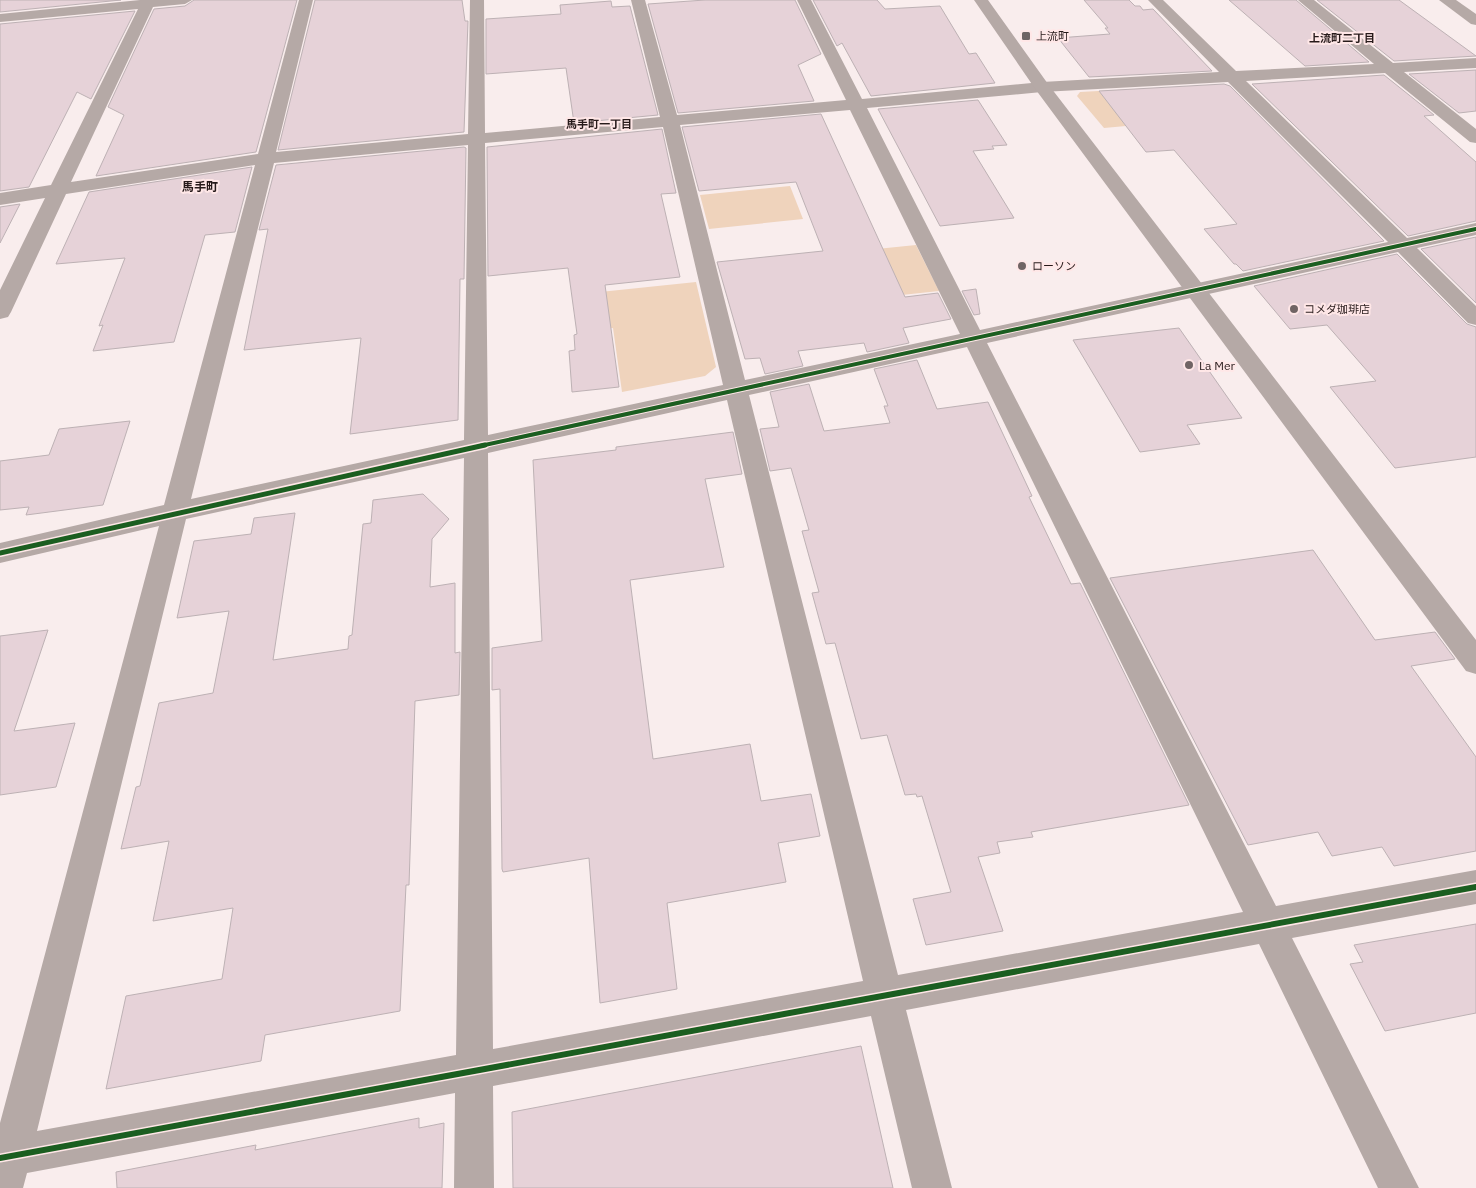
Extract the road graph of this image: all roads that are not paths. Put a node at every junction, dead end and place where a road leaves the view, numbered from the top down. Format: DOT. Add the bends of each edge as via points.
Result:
graph roads {
  1 [pos="185,0"];
  2 [pos="306,0"];
  3 [pos="477,0"];
  4 [pos="638,0"];
  5 [pos="804,0"];
  6 [pos="980,0"];
  7 [pos="1156,0"];
  8 [pos="1306,0"];
  9 [pos="1446,0"];
  10 [pos="148,3"];
  11 [pos="0,18"];
  12 [pos="1476,21"];
  13 [pos="1476,63"];
  14 [pos="1389,68"];
  15 [pos="1232,76"];
  16 [pos="1042,87"];
  17 [pos="858,104"];
  18 [pos="670,121"];
  19 [pos="1476,138"];
  20 [pos="478,139"];
  21 [pos="266,158"];
  22 [pos="59,190"];
  23 [pos="0,199"];
  24 [pos="1476,229"];
  25 [pos="1404,246"];
  26 [pos="1196,290"];
  27 [pos="0,312"];
  28 [pos="1476,318"];
  29 [pos="973,338"];
  30 [pos="735,391"];
  31 [pos="474,448"];
  32 [pos="176,512"];
  33 [pos="0,553"];
  34 [pos="1476,662"];
  35 [pos="1476,887"];
  36 [pos="1267,926"];
  37 [pos="884,995"];
  38 [pos="474,1070"];
  39 [pos="5,1167"];
  40 [pos="474,1188"];
  41 [pos="932,1188"];
  42 [pos="1399,1188"];
  1 -- 10 [label="street"];
  2 -- 21 [label="street"];
  3 -- 20 [label="street"];
  4 -- 18 [label="street"];
  5 -- 17 [label="street"];
  6 -- 16 [label="street"];
  7 -- 15 [label="street"];
  8 -- 14 [label="street"];
  9 -- 12 [label="street"];
  10 -- 11 [label="street"];
  10 -- 22 [label="street"];
  13 -- 14 [label="street"];
  14 -- 15 [label="street"];
  14 -- 19 [label="street"];
  15 -- 16 [label="street"];
  15 -- 25 [label="street"];
  16 -- 17 [label="street"];
  16 -- 26 [label="street"];
  17 -- 18 [label="street"];
  17 -- 29 [label="street"];
  18 -- 20 [label="street"];
  18 -- 30 [label="street"];
  20 -- 21 [label="street"];
  20 -- 31 [label="street"];
  21 -- 22 [label="street"];
  21 -- 32 [label="street"];
  22 -- 23 [label="street"];
  22 -- 27 [label="street"];
  24 -- 25 [label="street"];
  25 -- 26 [label="street"];
  25 -- 28 [label="street"];
  26 -- 29 [label="street"];
  26 -- 34 [label="street"];
  29 -- 30 [label="street"];
  29 -- 36 [label="street"];
  30 -- 31 [label="street"];
  30 -- 37 [label="street"];
  31 -- 32 [label="street"];
  31 -- 38 [label="street"];
  32 -- 33 [label="street"];
  32 -- 39 [label="street"];
  35 -- 36 [label="street"];
  36 -- 37 [label="street"];
  36 -- 42 [label="street"];
  37 -- 38 [label="street"];
  37 -- 41 [label="street"];
  38 -- 39 [label="street"];
  38 -- 40 [label="street"];
}
